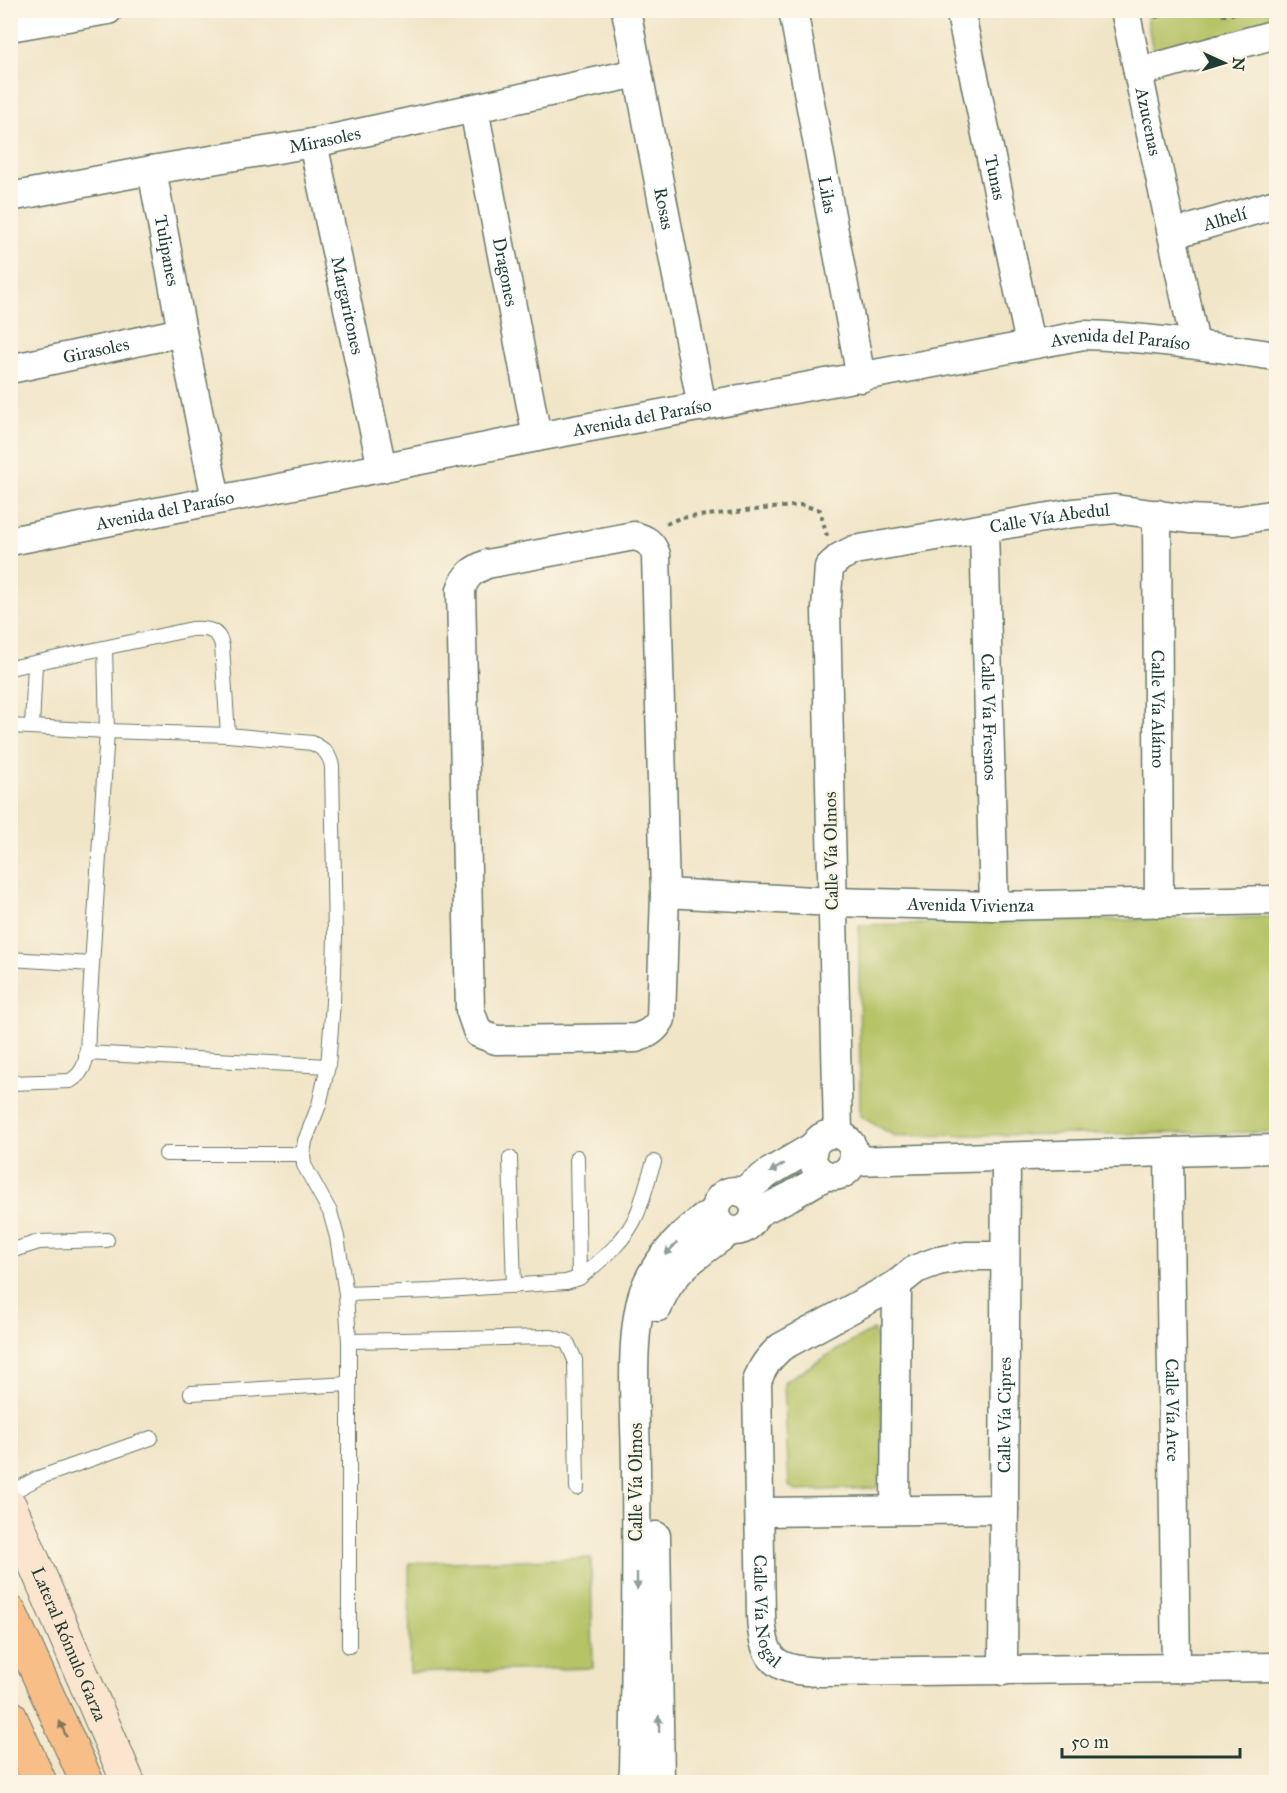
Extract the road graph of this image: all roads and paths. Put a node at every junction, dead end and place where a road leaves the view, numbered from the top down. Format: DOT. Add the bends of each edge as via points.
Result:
graph roads {
  1 [pos="108,10"];
  2 [pos="626,10"];
  3 [pos="793,10"];
  4 [pos="960,10"];
  5 [pos="1125,10"];
  6 [pos="1153,10"];
  7 [pos="1188,10"];
  8 [pos="1214,10"];
  9 [pos="1238,10"];
  10 [pos="10,27"];
  11 [pos="1276,34"];
  12 [pos="1138,72"];
  13 [pos="637,74"];
  14 [pos="474,109"];
  15 [pos="313,143"];
  16 [pos="152,170"];
  17 [pos="10,197"];
  18 [pos="1276,204"];
  19 [pos="1173,234"];
  20 [pos="182,332"];
  21 [pos="1030,344"];
  22 [pos="1195,344"];
  23 [pos="1276,356"];
  24 [pos="10,369"];
  25 [pos="861,378"];
  26 [pos="702,407"];
  27 [pos="537,437"];
  28 [pos="382,468"];
  29 [pos="216,499"];
  30 [pos="1157,514"];
  31 [pos="1276,514"];
  32 [pos="984,528"];
  33 [pos="646,539"];
  34 [pos="10,541"];
  35 [pos="829,567"];
  36 [pos="105,648"];
  37 [pos="34,664"];
  38 [pos="10,668"];
  39 [pos="10,726"];
  40 [pos="32,727"];
  41 [pos="107,731"];
  42 [pos="228,735"];
  43 [pos="665,893"];
  44 [pos="1276,900"];
  45 [pos="832,902"];
  46 [pos="1159,903"];
  47 [pos="994,906"];
  48 [pos="10,959"];
  49 [pos="92,964"];
  50 [pos="86,1053"];
  51 [pos="328,1066"];
  52 [pos="10,1083"];
  53 [pos="826,1140"];
  54 [pos="1276,1149"];
  55 [pos="1169,1152"];
  56 [pos="166,1154"];
  57 [pos="303,1154"];
  58 [pos="577,1157"];
  59 [pos="1006,1157"];
  60 [pos="510,1158"];
  61 [pos="854,1161"];
  62 [pos="654,1162"];
  63 [pos="827,1175"];
  64 [pos="748,1203"];
  65 [pos="722,1220"];
  66 [pos="107,1239"];
  67 [pos="10,1251"];
  68 [pos="1004,1256"];
  69 [pos="579,1278"];
  70 [pos="897,1284"];
  71 [pos="514,1286"];
  72 [pos="346,1294"];
  73 [pos="349,1341"];
  74 [pos="349,1384"];
  75 [pos="191,1393"];
  76 [pos="151,1438"];
  77 [pos="577,1488"];
  78 [pos="10,1493"];
  79 [pos="10,1506"];
  80 [pos="1004,1509"];
  81 [pos="895,1510"];
  82 [pos="760,1512"];
  83 [pos="10,1612"];
  84 [pos="349,1646"];
  85 [pos="1276,1667"];
  86 [pos="1176,1668"];
  87 [pos="1003,1671"];
  88 [pos="10,1716"];
  89 [pos="40,1782"];
  90 [pos="87,1782"];
  91 [pos="128,1782"];
  92 [pos="632,1782"];
  93 [pos="660,1782"];
  1 -- 10 [label="street"];
  2 -- 13 [label="street, Rosas"];
  3 -- 25 [label="street, Lilas"];
  4 -- 21 [label="street, Tunas"];
  5 -- 12 [label="street, Azucenas"];
  6 -- 7 [label="path" via="1155,18"];
  8 -- 9 [label="path" via="1224,16"];
  11 -- 12 [label="street"];
  12 -- 19 [label="street, Azucenas"];
  13 -- 14 [label="street, Mirasoles"];
  13 -- 26 [label="street, Rosas"];
  14 -- 15 [label="street, Mirasoles"];
  14 -- 27 [label="street, Dragones"];
  15 -- 16 [label="street, Mirasoles"];
  15 -- 28 [label="street, Margaritones"];
  16 -- 17 [label="street, Mirasoles"];
  16 -- 20 [label="street, Tulipanes"];
  18 -- 19 [label="street, Alhelí"];
  19 -- 22 [label="street, Azucenas"];
  20 -- 24 [label="street, Girasoles"];
  20 -- 29 [label="street, Tulipanes"];
  21 -- 22 [label="street, Avenida del Paraíso" via="1084,335"];
  21 -- 25 [label="street, Avenida del Paraíso"];
  22 -- 23 [label="street, Avenida del Paraíso"];
  25 -- 26 [label="street, Avenida del Paraíso"];
  26 -- 27 [label="street, Avenida del Paraíso"];
  27 -- 28 [label="street, Avenida del Paraíso"];
  28 -- 29 [label="street, Avenida del Paraíso"];
  29 -- 34 [label="street, Avenida del Paraíso"];
  30 -- 31 [label="street, Calle Vía Abedul" via="1234,521"];
  30 -- 32 [label="street, Calle Vía Abedul" via="1114,509"];
  30 -- 46 [label="street, Calle Vía Alámo"];
  32 -- 35 [label="street, Calle Vía Abedul" via="854,550"];
  32 -- 47 [label="street, Calle Vía Fresnos"];
  33 -- 35 [label="path" via="657,527 680,518 801,505 820,510"];
  33 -- 43 [label="street" via="656,555"];
  33 -- 43 [label="street" via="634,536 487,564 465,578 459,600 470,1010 478,1033 496,1040 636,1038 648,1034 656,1028 663,1010"];
  35 -- 45 [label="street, Calle Vía Olmos" via="826,609"];
  36 -- 37 [label="lane"];
  36 -- 41 [label="lane"];
  36 -- 42 [label="lane" via="192,629 215,633 222,646"];
  37 -- 38 [label="lane"];
  37 -- 40 [label="lane"];
  39 -- 40 [label="lane"];
  40 -- 41 [label="lane"];
  41 -- 42 [label="lane"];
  41 -- 49 [label="lane"];
  42 -- 51 [label="lane" via="312,743 330,757 334,937"];
  43 -- 45 [label="street, Avenida Vivienza"];
  44 -- 46 [label="street, Avenida Vivienza"];
  45 -- 47 [label="street, Avenida Vivienza"];
  45 -- 53 [label="street, Calle Vía Olmos"];
  46 -- 47 [label="street, Avenida Vivienza"];
  48 -- 49 [label="lane"];
  49 -- 50 [label="lane"];
  50 -- 51 [label="lane"];
  50 -- 52 [label="lane" via="79,1076 70,1081"];
  51 -- 57 [label="lane"];
  53 -- 61 [label="street" via="844,1137 853,1147"];
  53 -- 63 [label="street" via="812,1155 819,1171"];
  53 -- 64 [label="street, one-way" via="770,1172"];
  54 -- 55 [label="street"];
  55 -- 59 [label="street"];
  55 -- 86 [label="street, Calle Vía Arce"];
  56 -- 57 [label="lane"];
  57 -- 72 [label="lane" via="304,1165 330,1212 338,1237"];
  58 -- 69 [label="lane"];
  59 -- 61 [label="street"];
  59 -- 68 [label="street, Calle Vía Cipres"];
  60 -- 71 [label="lane"];
  61 -- 63 [label="street" via="843,1173"];
  62 -- 69 [label="lane" via="638,1214 626,1233"];
  63 -- 64 [label="street" via="789,1197"];
  64 -- 65 [label="street" via="749,1226 743,1230"];
  65 -- 92 [label="street, Calle Vía Olmos, one-way" via="705,1217 665,1254 645,1288 639,1308 635,1363 637,1605"];
  93 -- 65 [label="street, Calle Vía Olmos, one-way" via="654,1324 663,1291"];
  66 -- 67 [label="lane" via="39,1242"];
  68 -- 70 [label="street, Calle Vía Nogal" via="938,1261 916,1269"];
  68 -- 80 [label="street, Calle Vía Cipres"];
  69 -- 71 [label="lane"];
  70 -- 81 [label="street"];
  70 -- 82 [label="street, Calle Vía Nogal" via="781,1347 760,1371"];
  71 -- 72 [label="lane"];
  72 -- 73 [label="lane"];
  73 -- 74 [label="lane"];
  73 -- 77 [label="lane" via="551,1337 567,1342 575,1360"];
  74 -- 75 [label="lane"];
  74 -- 84 [label="lane"];
  76 -- 78 [label="lane" via="38,1478"];
  79 -- 91 [label="street, Lateral Rómulo Garza"];
  80 -- 81 [label="street"];
  80 -- 87 [label="street, Calle Vía Cipres"];
  81 -- 82 [label="street"];
  82 -- 87 [label="street, Calle Vía Nogal" via="761,1632 769,1654 782,1667 821,1672"];
  90 -- 83 [label="main road, one-way"];
  85 -- 86 [label="street, Calle Vía Nogal"];
  86 -- 87 [label="street, Calle Vía Nogal"];
  88 -- 89 [label="main road"];
}
